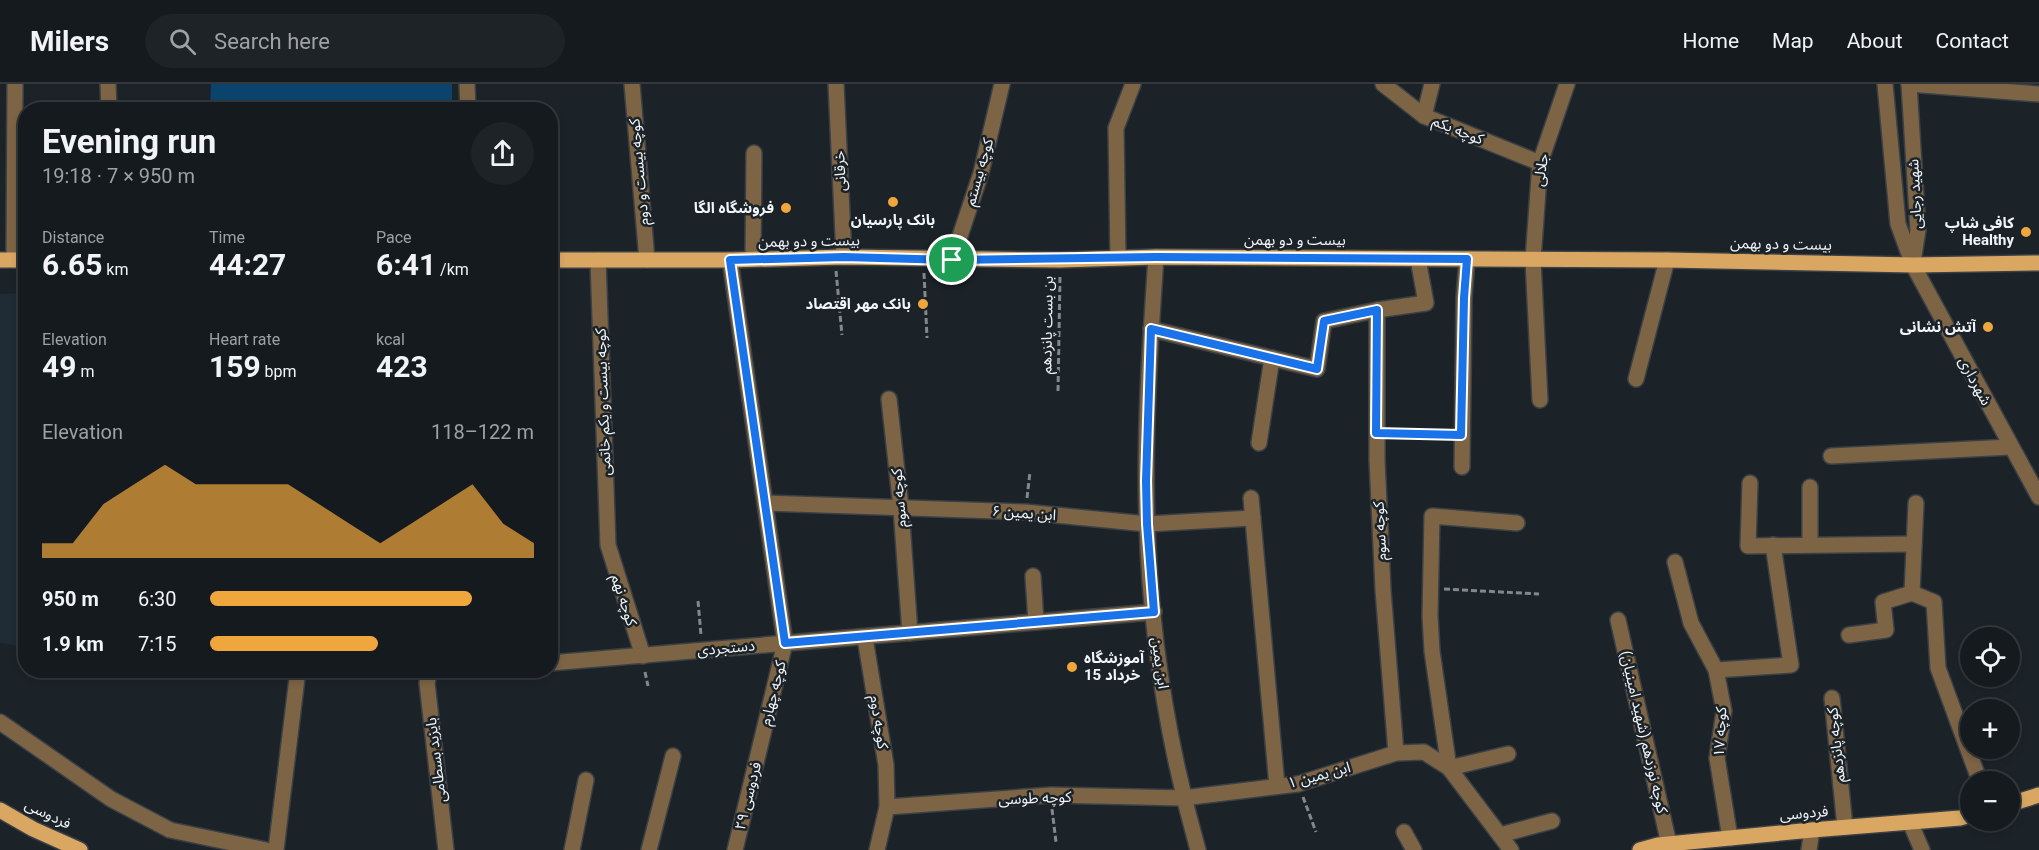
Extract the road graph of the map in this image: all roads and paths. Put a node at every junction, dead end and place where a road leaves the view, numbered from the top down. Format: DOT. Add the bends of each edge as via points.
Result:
graph roads {
  1 [pos="15,84"];
  2 [pos="108,84"];
  3 [pos="467,84"];
  4 [pos="632,84"];
  5 [pos="836,84"];
  6 [pos="1002,84"];
  7 [pos="1132,84"];
  8 [pos="1383,84"];
  9 [pos="1432,84"];
  10 [pos="1567,84"];
  11 [pos="1885,84"];
  12 [pos="1909,84"];
  13 [pos="2039,94"];
  14 [pos="109,102"];
  15 [pos="468,102"];
  16 [pos="1424,116"];
  17 [pos="753,153"];
  18 [pos="1540,163"];
  19 [pos="1156,257"];
  20 [pos="839,258"];
  21 [pos="1118,258"];
  22 [pos="753,259"];
  23 [pos="923,259"];
  24 [pos="1418,259"];
  25 [pos="1467,259"];
  26 [pos="13,260"];
  27 [pos="558,260"];
  28 [pos="598,260"];
  29 [pos="647,260"];
  30 [pos="730,260"];
  31 [pos="952,260"];
  32 [pos="1060,260"];
  33 [pos="1533,260"];
  34 [pos="1667,260"];
  35 [pos="2039,263"];
  36 [pos="1913,265"];
  37 [pos="1377,310"];
  38 [pos="1151,329"];
  39 [pos="842,335"];
  40 [pos="927,338"];
  41 [pos="1272,358"];
  42 [pos="1636,380"];
  43 [pos="1058,391"];
  44 [pos="890,399"];
  45 [pos="1540,400"];
  46 [pos="1376,433"];
  47 [pos="1461,435"];
  48 [pos="1259,443"];
  49 [pos="2011,447"];
  50 [pos="1831,456"];
  51 [pos="1462,467"];
  52 [pos="1030,472"];
  53 [pos="1750,483"];
  54 [pos="1810,487"];
  55 [pos="2039,497"];
  56 [pos="1251,498"];
  57 [pos="1916,502"];
  58 [pos="765,503"];
  59 [pos="901,508"];
  60 [pos="1025,512"];
  61 [pos="1252,518"];
  62 [pos="1517,523"];
  63 [pos="1147,524"];
  64 [pos="1914,544"];
  65 [pos="608,545"];
  66 [pos="1810,545"];
  67 [pos="1773,546"];
  68 [pos="1675,562"];
  69 [pos="1033,576"];
  70 [pos="1431,588"];
  71 [pos="1912,593"];
  72 [pos="1539,594"];
  73 [pos="698,601"];
  74 [pos="1154,612"];
  75 [pos="1618,620"];
  76 [pos="1036,622"];
  77 [pos="910,633"];
  78 [pos="1849,635"];
  79 [pos="866,638"];
  80 [pos="785,643"];
  81 [pos="702,651"];
  82 [pos="642,656"];
  83 [pos="558,662"];
  84 [pos="1716,670"];
  85 [pos="297,678"];
  86 [pos="428,678"];
  87 [pos="1832,698"];
  88 [pos="0,722"];
  89 [pos="761,742"];
  90 [pos="1396,753"];
  91 [pos="1508,754"];
  92 [pos="674,756"];
  93 [pos="1449,768"];
  94 [pos="1976,771"];
  95 [pos="586,780"];
  96 [pos="1298,784"];
  97 [pos="1277,786"];
  98 [pos="1051,795"];
  99 [pos="2039,795"];
  100 [pos="1183,798"];
  101 [pos="2020,801"];
  102 [pos="887,807"];
  103 [pos="0,810"];
  104 [pos="1960,818"];
  105 [pos="1552,821"];
  106 [pos="1910,822"];
  107 [pos="1845,827"];
  108 [pos="1812,830"];
  109 [pos="1316,832"];
  110 [pos="1404,832"];
  111 [pos="1500,836"];
  112 [pos="1730,838"];
  113 [pos="1056,842"];
  114 [pos="1669,844"];
  115 [pos="1702,845"];
  116 [pos="80,850"];
  117 [pos="266,850"];
  118 [pos="276,850"];
  119 [pos="446,850"];
  120 [pos="572,850"];
  121 [pos="650,850"];
  122 [pos="735,850"];
  123 [pos="877,850"];
  124 [pos="1198,850"];
  125 [pos="1414,850"];
  126 [pos="1511,850"];
  127 [pos="1640,850"];
  128 [pos="1809,850"];
  129 [pos="1922,850"];
  1 -- 26 [label="street"];
  2 -- 14 [label="street"];
  3 -- 15 [label="street"];
  4 -- 29 [label="street, کوچه بیست و دوم"];
  5 -- 20 [label="street, خرقانی"];
  6 -- 31 [label="street, کوچه بیستم" via="981,173"];
  7 -- 21 [label="street" via="1116,128"];
  8 -- 16 [label="street, کوچه یکم"];
  9 -- 16 [label="street"];
  10 -- 18 [label="street, جلالی"];
  11 -- 36 [label="street, شهید رجایی" via="1898,224"];
  12 -- 13 [label="street"];
  12 -- 36 [label="street, شهید رجایی" via="1918,230"];
  16 -- 18 [label="street, کوچه یکم"];
  17 -- 22 [label="street"];
  18 -- 33 [label="street, جلالی"];
  19 -- 21 [label="main road, بیست و دو بهمن"];
  19 -- 24 [label="main road, بیست و دو بهمن"];
  19 -- 38 [label="street, ابن یمین"];
  20 -- 22 [label="main road, بیست و دو بهمن"];
  20 -- 23 [label="main road, بیست و دو بهمن"];
  20 -- 39 [label="path"];
  21 -- 32 [label="main road, بیست و دو بهمن"];
  22 -- 30 [label="main road, بیست و دو بهمن"];
  23 -- 31 [label="main road, بیست و دو بهمن"];
  23 -- 40 [label="path"];
  24 -- 25 [label="main road, بیست و دو بهمن"];
  24 -- 37 [label="street" via="1426,303"];
  25 -- 33 [label="main road, بیست و دو بهمن"];
  25 -- 47 [label="street"];
  27 -- 28 [label="main road, بیست و دو بهمن"];
  28 -- 29 [label="main road, بیست و دو بهمن"];
  28 -- 65 [label="street, کوچه بیست و یکم خاتمی"];
  29 -- 30 [label="main road, بیست و دو بهمن"];
  30 -- 58 [label="street"];
  31 -- 32 [label="main road, بیست و دو بهمن"];
  32 -- 43 [label="path, بن بست پانزدهم"];
  33 -- 34 [label="main road, بیست و دو بهمن"];
  33 -- 45 [label="street, جلالی"];
  34 -- 36 [label="main road, بیست و دو بهمن"];
  34 -- 42 [label="street"];
  35 -- 36 [label="main road, بیست و دو بهمن"];
  36 -- 49 [label="street, شهرداری"];
  37 -- 41 [label="street" via="1324,321 1317,369"];
  37 -- 46 [label="street, کوچه سوم"];
  38 -- 41 [label="street"];
  38 -- 63 [label="street, ابن یمین"];
  41 -- 48 [label="street"];
  44 -- 59 [label="street, کوچه سوم"];
  46 -- 47 [label="path"];
  46 -- 90 [label="street, کوچه سوم"];
  47 -- 51 [label="street"];
  49 -- 50 [label="street"];
  49 -- 55 [label="street, شهرداری"];
  52 -- 60 [label="path"];
  53 -- 67 [label="street" via="1748,546"];
  54 -- 66 [label="street"];
  56 -- 61 [label="street"];
  57 -- 64 [label="street"];
  58 -- 59 [label="street"];
  58 -- 80 [label="street"];
  59 -- 60 [label="street, ابن یمین ۶"];
  59 -- 77 [label="street, کوچه سوم"];
  60 -- 63 [label="street, ابن یمین ۶"];
  61 -- 63 [label="street, ابن یمین ۶"];
  61 -- 97 [label="street"];
  62 -- 70 [label="street" via="1432,516"];
  63 -- 74 [label="street, ابن یمین"];
  64 -- 66 [label="street"];
  64 -- 71 [label="street"];
  65 -- 82 [label="street, کوچه نهم"];
  66 -- 67 [label="street"];
  67 -- 84 [label="street" via="1791,665"];
  68 -- 84 [label="street, ۱۷ کوچه" via="1691,623"];
  69 -- 76 [label="street"];
  70 -- 72 [label="path"];
  70 -- 93 [label="street" via="1432,651"];
  71 -- 78 [label="street" via="1883,602 1886,630"];
  71 -- 94 [label="street" via="1934,602 1938,668"];
  73 -- 81 [label="path"];
  74 -- 76 [label="street, دستجردی"];
  74 -- 100 [label="street, ابن یمین"];
  75 -- 114 [label="street, کوچه نوزدهم (شهید امینیان)"];
  76 -- 77 [label="street, دستجردی"];
  77 -- 79 [label="street, دستجردی"];
  79 -- 80 [label="street, دستجردی"];
  79 -- 102 [label="street, کوچه دوم" via="886,765"];
  80 -- 81 [label="street, دستجردی"];
  80 -- 89 [label="street, کوچه چهارم"];
  81 -- 82 [label="street, دستجردی"];
  82 -- 83 [label="street, دستجردی"];
  84 -- 112 [label="street, ۱۷ کوچه" via="1724,711 1717,758"];
  85 -- 118 [label="street"];
  86 -- 119 [label="street, بایزید بسطامی"];
  87 -- 107 [label="street, کوچه پانزدهم"];
  88 -- 117 [label="street" via="111,799 170,830"];
  89 -- 122 [label="street, فردوسی ۲۹"];
  90 -- 93 [label="street, ابن یمین ۱" via="1424,752"];
  90 -- 96 [label="street, ابن یمین ۱"];
  91 -- 93 [label="street"];
  92 -- 121 [label="street"];
  93 -- 111 [label="street"];
  95 -- 120 [label="street"];
  96 -- 97 [label="street, ابن یمین ۱"];
  96 -- 109 [label="path"];
  97 -- 100 [label="street, ابن یمین ۱"];
  98 -- 100 [label="street, کوچه طوسی"];
  98 -- 102 [label="street, کوچه طوسی"];
  98 -- 113 [label="path"];
  99 -- 101 [label="main road"];
  100 -- 124 [label="street, ابن یمین"];
  102 -- 123 [label="street, کوچه دوم"];
  103 -- 116 [label="main road, فردوسی"];
  104 -- 106 [label="main road, فردوسی"];
  105 -- 111 [label="street"];
  106 -- 107 [label="main road, فردوسی"];
  106 -- 129 [label="street"];
  107 -- 108 [label="main road, فردوسی"];
  108 -- 112 [label="main road, فردوسی"];
  108 -- 128 [label="street"];
  110 -- 125 [label="street"];
  111 -- 126 [label="street"];
  112 -- 115 [label="main road, فردوسی"];
  114 -- 115 [label="main road, فردوسی"];
  114 -- 127 [label="main road, فردوسی"];
}
